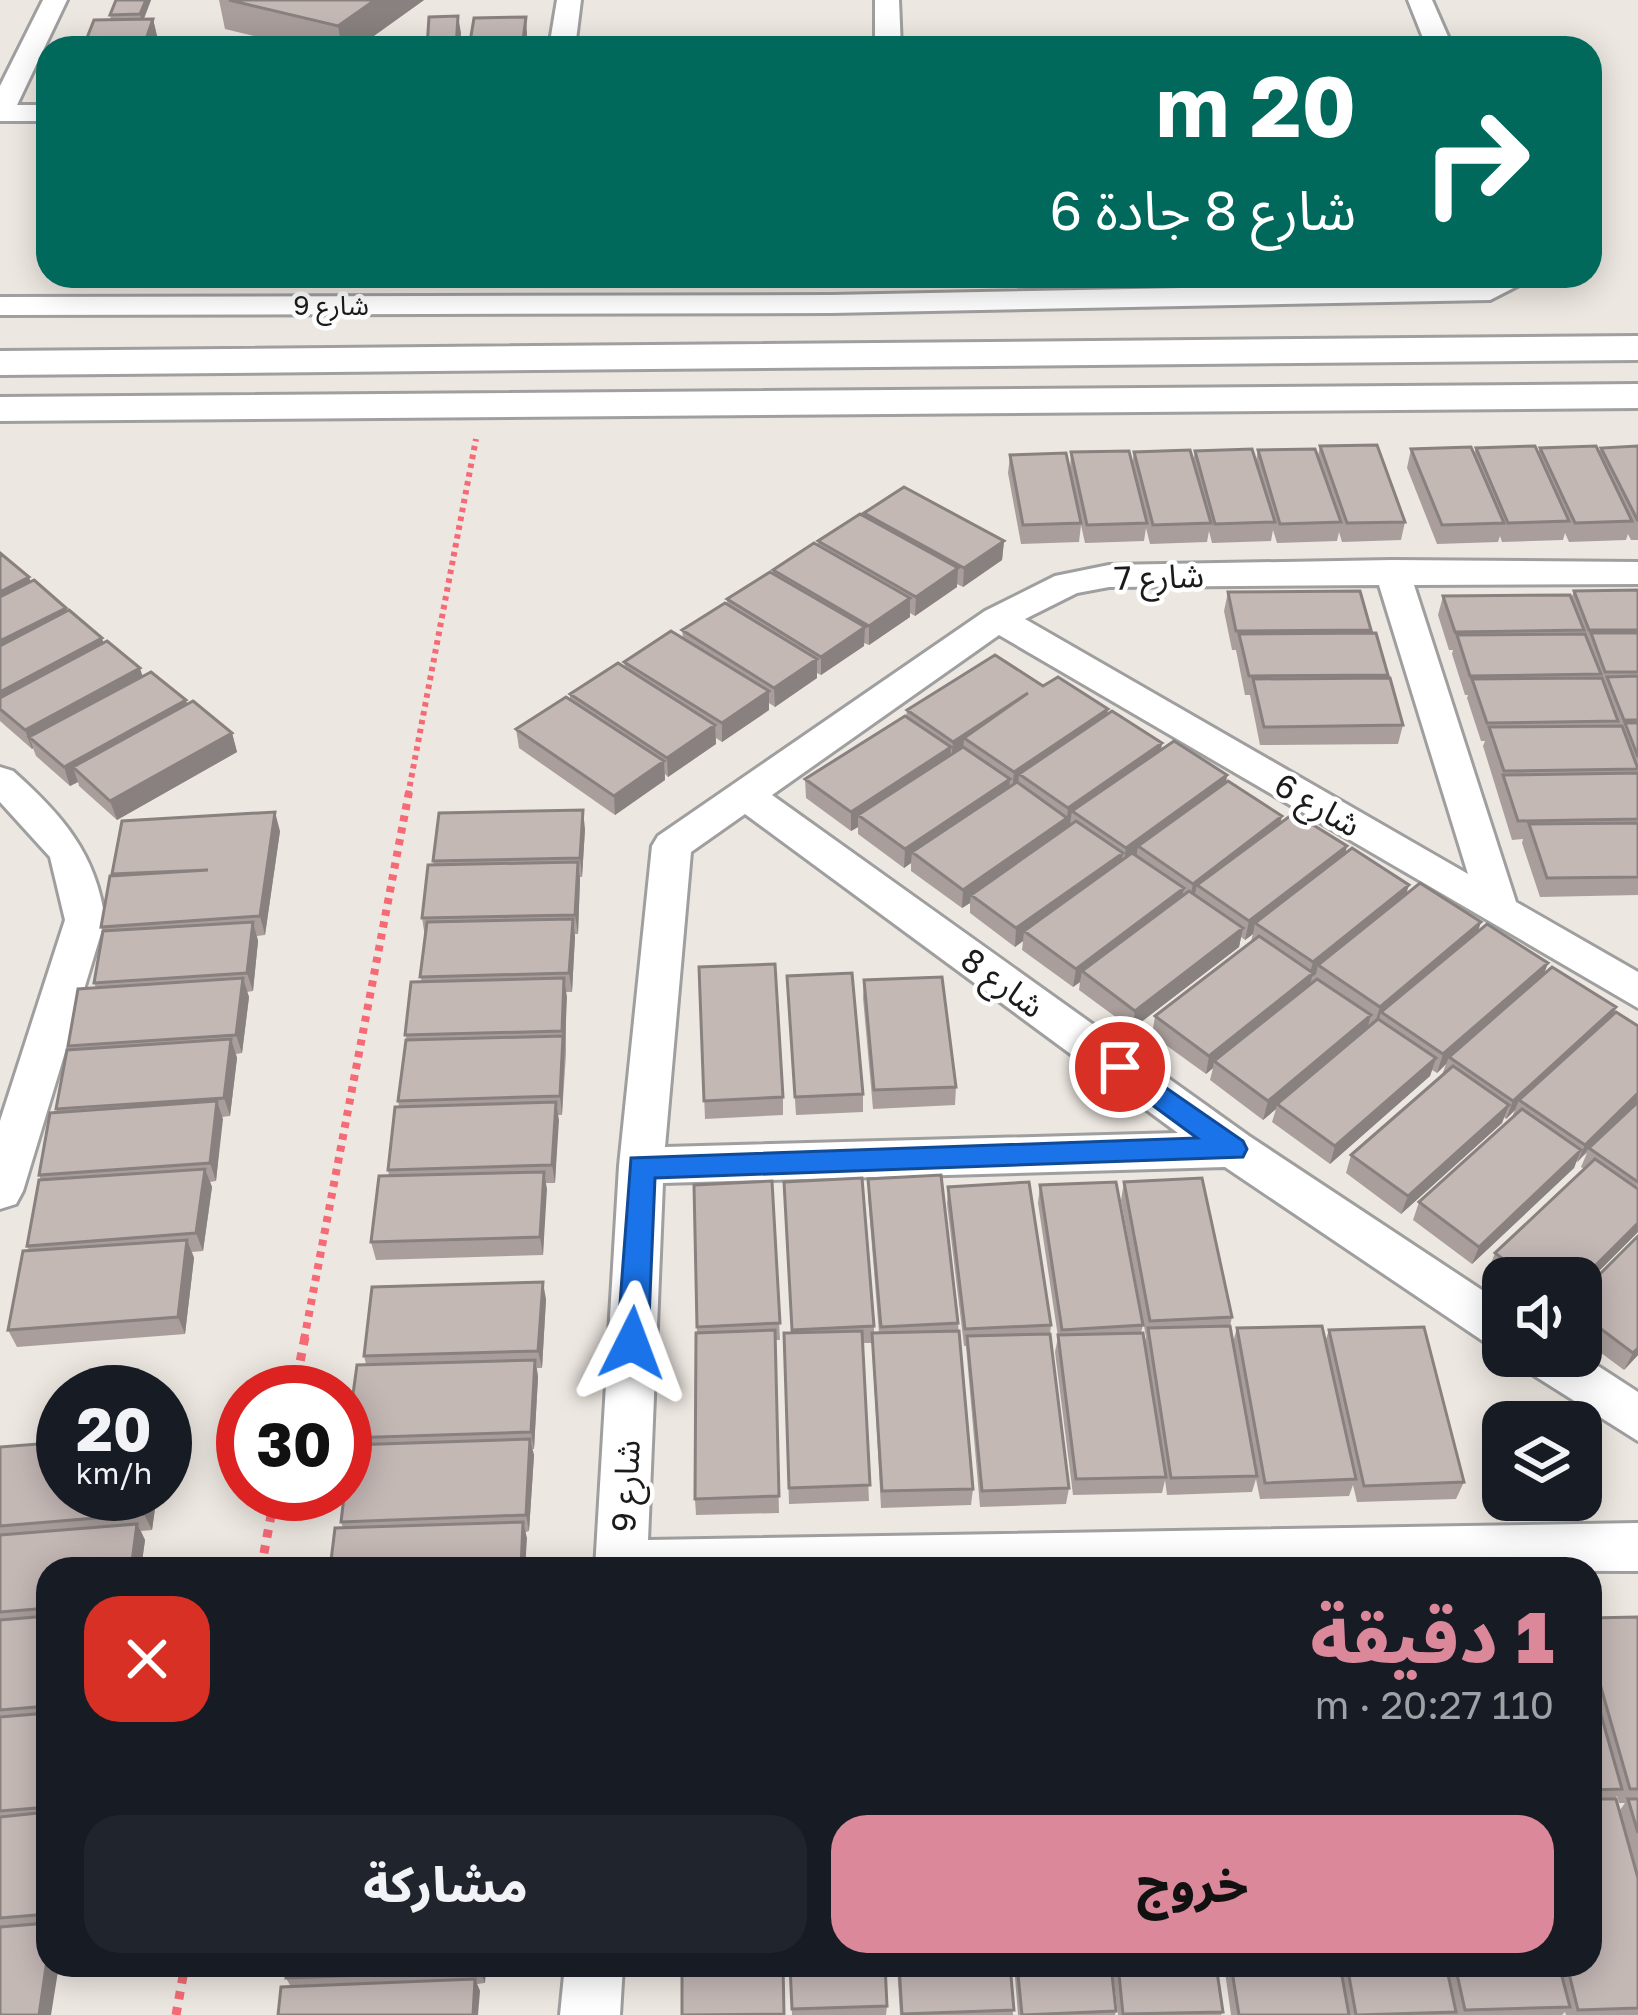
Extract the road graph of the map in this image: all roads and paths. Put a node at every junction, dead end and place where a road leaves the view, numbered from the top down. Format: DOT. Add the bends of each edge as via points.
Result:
graph roads {
  1 [pos="55,0"];
  2 [pos="569,0"];
  3 [pos="887,0"];
  4 [pos="1420,0"];
  5 [pos="37,36"];
  6 [pos="564,36"];
  7 [pos="888,36"];
  8 [pos="1435,36"];
  9 [pos="36,39"];
  10 [pos="0,113"];
  11 [pos="36,113"];
  12 [pos="1496,288"];
  13 [pos="0,305"];
  14 [pos="1638,348"];
  15 [pos="405,360"];
  16 [pos="0,363"];
  17 [pos="1638,396"];
  18 [pos="482,404"];
  19 [pos="146,407"];
  20 [pos="0,409"];
  21 [pos="1391,572"];
  22 [pos="1638,573"];
  23 [pos="998,619"];
  24 [pos="742,794"];
  25 [pos="9,803"];
  26 [pos="1498,908"];
  27 [pos="1638,992"];
  28 [pos="1233,1149"];
  29 [pos="641,1166"];
  30 [pos="3,1171"];
  31 [pos="1482,1315"];
  32 [pos="299,1365"];
  33 [pos="1575,1377"];
  34 [pos="1638,1419"];
  35 [pos="270,1521"];
  36 [pos="1638,1547"];
  37 [pos="263,1557"];
  38 [pos="621,1557"];
  39 [pos="1103,1557"];
  40 [pos="183,1977"];
  41 [pos="593,1977"];
  42 [pos="176,2015"];
  43 [pos="590,2015"];
  1 -- 5 [label="street"];
  2 -- 6 [label="street"];
  3 -- 7 [label="street"];
  4 -- 8 [label="street"];
  9 -- 10 [label="street"];
  10 -- 11 [label="street"];
  12 -- 13 [label="street, شارع 9" via="925,302"];
  14 -- 15 [label="street"];
  15 -- 16 [label="street"];
  15 -- 19 [label="street" via="341,379 194,381 156,393"];
  17 -- 18 [label="street"];
  18 -- 19 [label="street"];
  18 -- 32 [label="path"];
  19 -- 20 [label="street"];
  21 -- 22 [label="street, شارع 7"];
  21 -- 23 [label="street, شارع 7" via="1109,576 1067,584"];
  21 -- 26 [label="street"];
  23 -- 24 [label="street, شارع 7"];
  23 -- 26 [label="street, شارع 6"];
  24 -- 28 [label="street, شارع 8"];
  24 -- 29 [label="street, شارع 9" via="672,846"];
  25 -- 30 [label="street" via="57,832 81,875 85,920"];
  26 -- 27 [label="street, شارع 6"];
  28 -- 29 [label="street"];
  28 -- 31 [label="street, شارع 8"];
  29 -- 38 [label="street, شارع 9"];
  33 -- 34 [label="street"];
  35 -- 37 [label="path"];
  36 -- 39 [label="street"];
  40 -- 42 [label="path"];
  41 -- 43 [label="street"];
}
